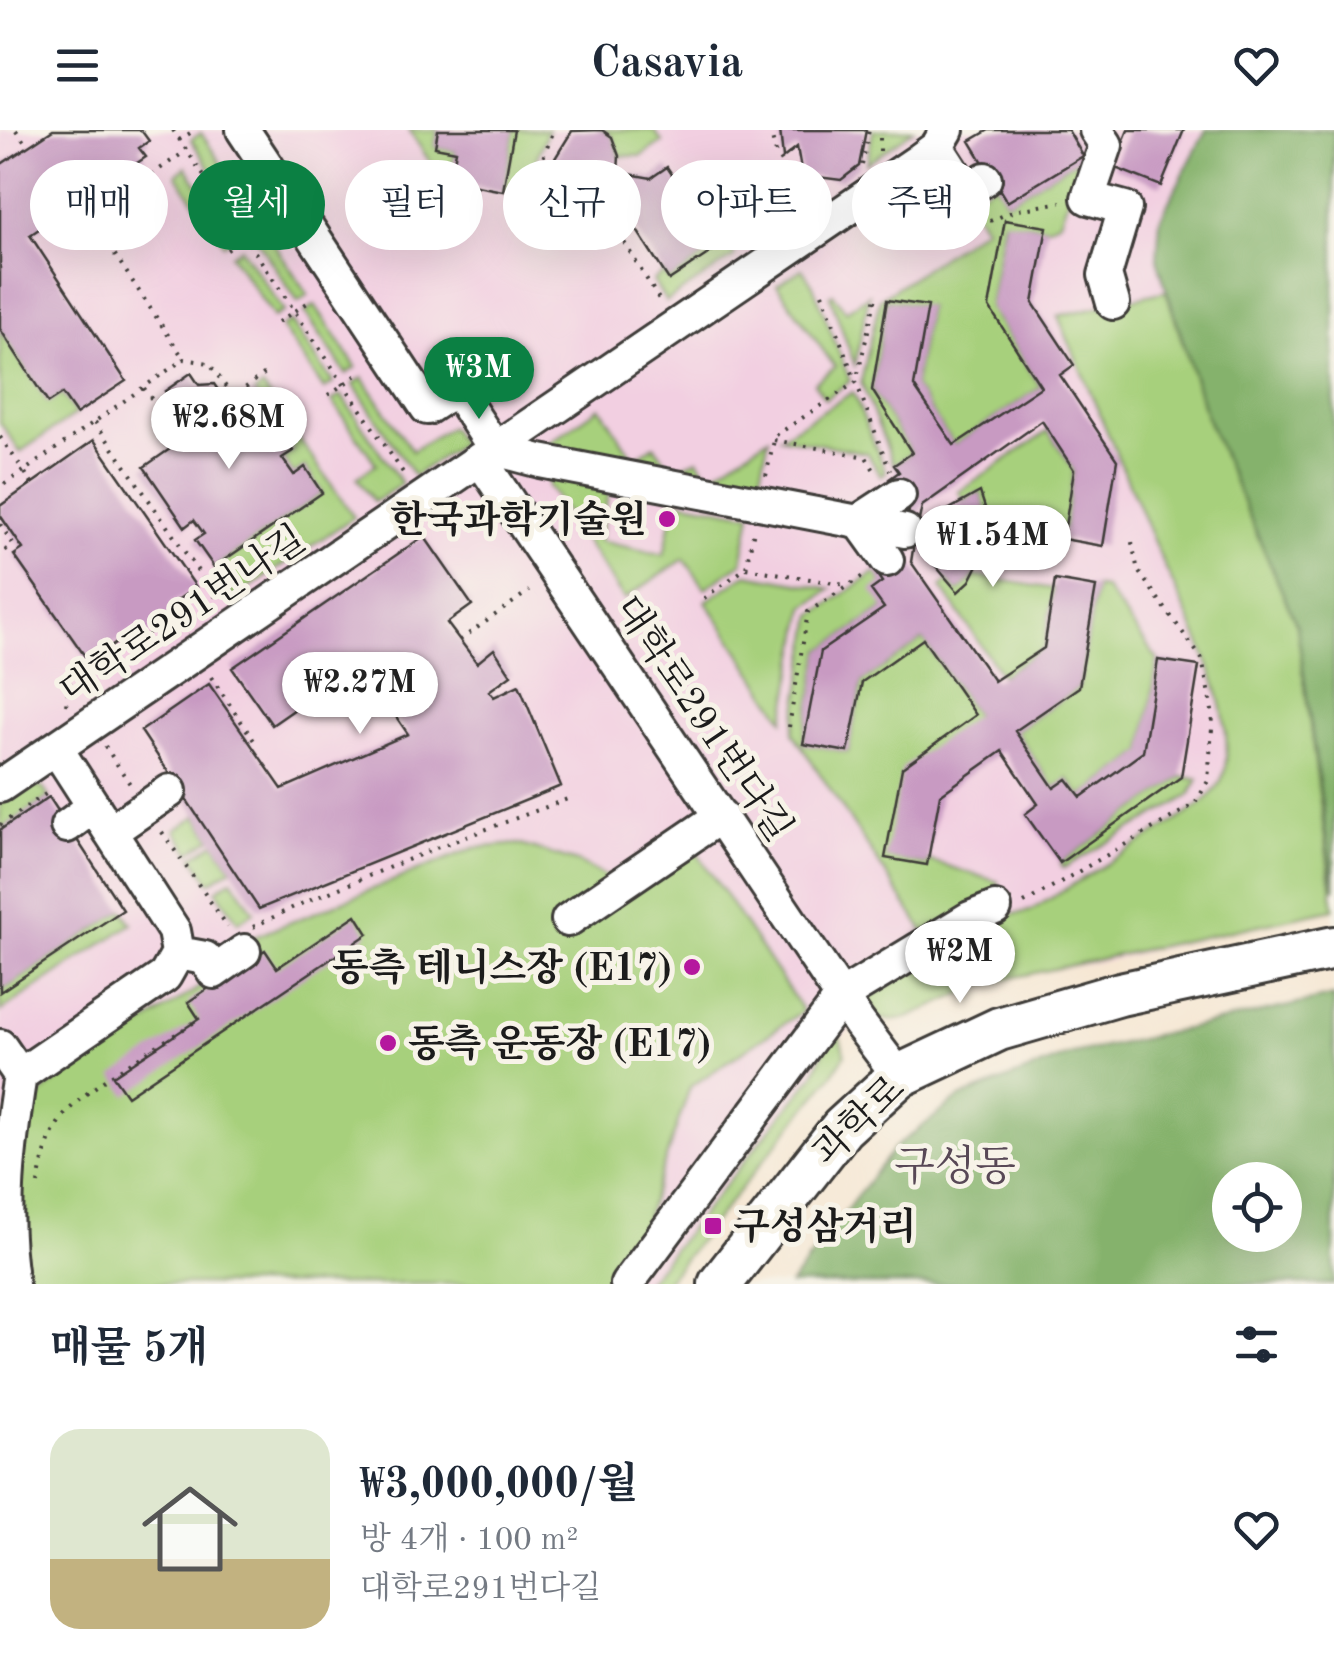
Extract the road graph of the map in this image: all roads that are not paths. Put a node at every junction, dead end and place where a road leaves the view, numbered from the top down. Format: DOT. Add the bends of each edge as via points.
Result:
graph roads {
  1 [pos="243,130"];
  2 [pos="1096,130"];
  3 [pos="942,139"];
  4 [pos="1113,303"];
  5 [pos="487,454"];
  6 [pos="899,495"];
  7 [pos="859,521"];
  8 [pos="905,532"];
  9 [pos="879,565"];
  10 [pos="60,734"];
  11 [pos="0,786"];
  12 [pos="170,791"];
  13 [pos="721,816"];
  14 [pos="102,819"];
  15 [pos="67,826"];
  16 [pos="995,908"];
  17 [pos="568,920"];
  18 [pos="240,945"];
  19 [pos="1334,948"];
  20 [pos="178,953"];
  21 [pos="851,1009"];
  22 [pos="0,1046"];
  23 [pos="20,1075"];
  24 [pos="899,1076"];
  25 [pos="12,1284"];
  26 [pos="628,1284"];
  27 [pos="720,1284"];
  1 -- 5 [label="street, 대학로291번다길" via="428,408 456,389"];
  2 -- 4 [label="street" via="1106,145 1088,198 1125,208 1105,275"];
  3 -- 5 [label="street, 대학로291번나길"];
  5 -- 7 [label="street"];
  5 -- 10 [label="street, 대학로291번나길"];
  5 -- 13 [label="street, 대학로291번다길"];
  6 -- 7 [label="street"];
  7 -- 8 [label="street"];
  7 -- 9 [label="street"];
  10 -- 11 [label="street, 대학로291번나길"];
  10 -- 14 [label="street"];
  12 -- 14 [label="street"];
  13 -- 17 [label="street"];
  13 -- 21 [label="street, 대학로291번다길"];
  14 -- 15 [label="street"];
  14 -- 20 [label="street" via="174,931"];
  16 -- 21 [label="street" via="970,918"];
  18 -- 20 [label="street" via="214,972 205,958"];
  19 -- 24 [label="main road, 과학로" via="1120,994 999,1029"];
  20 -- 23 [label="street" via="165,976"];
  21 -- 24 [label="street, 대학로291번다길"];
  21 -- 26 [label="street"];
  22 -- 23 [label="street"];
  23 -- 25 [label="street" via="1,1191 3,1256"];
  24 -- 27 [label="main road, 과학로" via="842,1128"];
}
